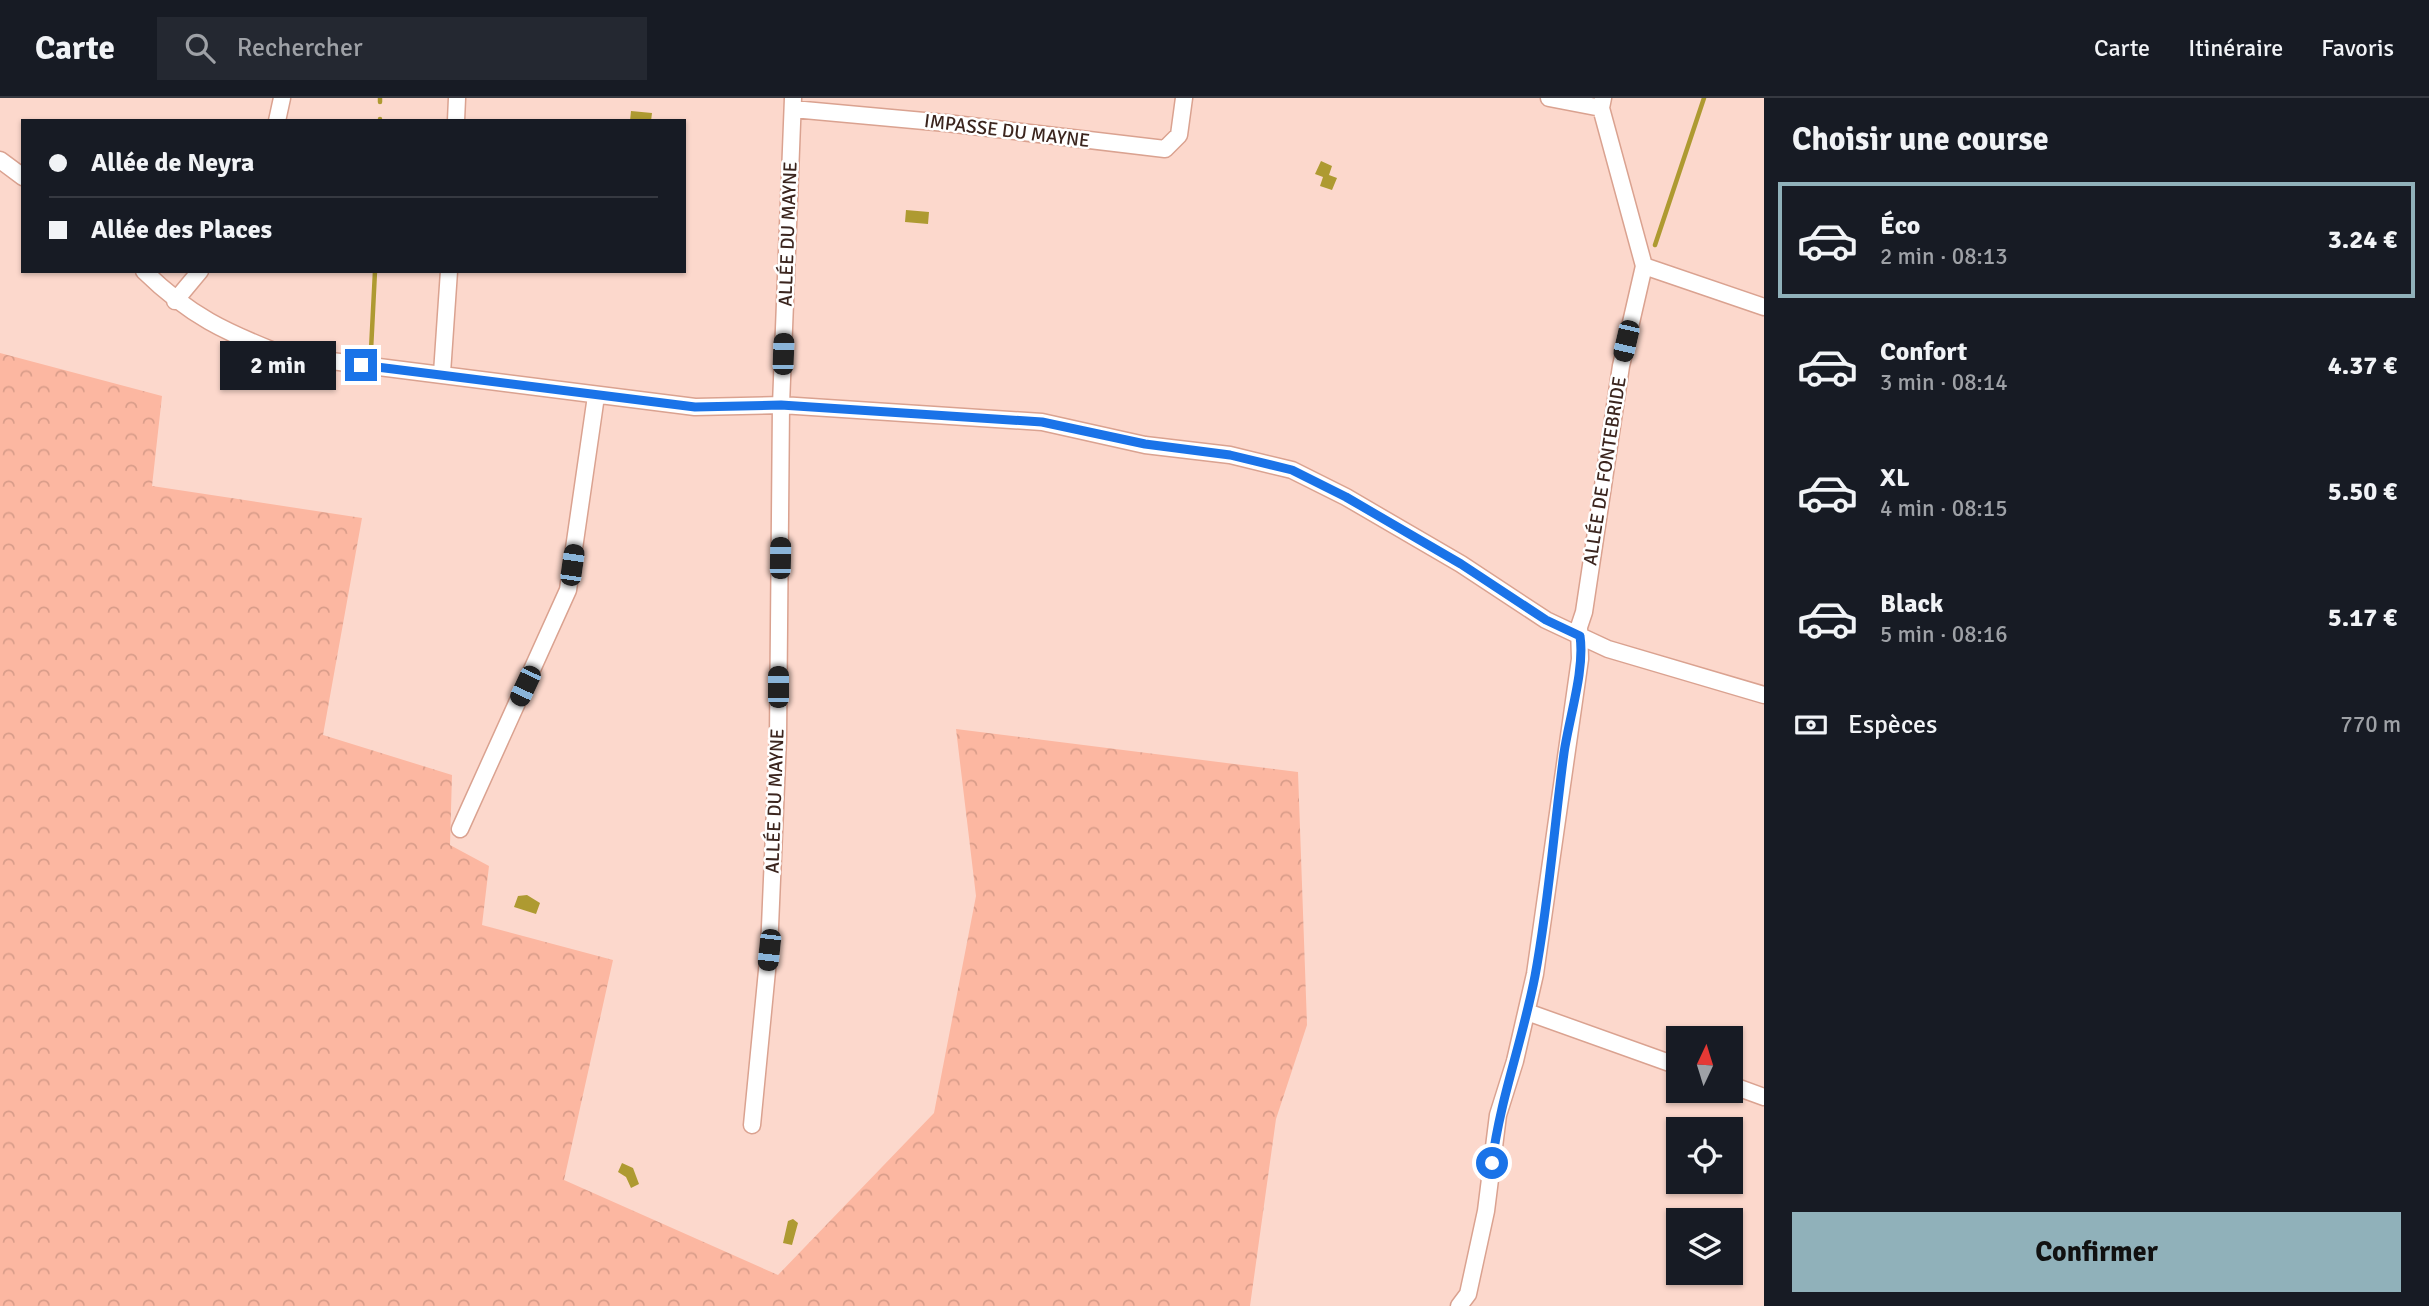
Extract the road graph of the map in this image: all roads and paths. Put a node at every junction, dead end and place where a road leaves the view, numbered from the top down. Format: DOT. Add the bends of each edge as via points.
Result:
graph roads {
  1 [pos="282,98"];
  2 [pos="457,98"];
  3 [pos="1184,98"];
  4 [pos="1549,98"];
  5 [pos="1602,103"];
  6 [pos="793,104"];
  7 [pos="277,119"];
  8 [pos="456,119"];
  9 [pos="0,160"];
  10 [pos="21,176"];
  11 [pos="1644,266"];
  12 [pos="146,273"];
  13 [pos="198,273"];
  14 [pos="449,273"];
  15 [pos="175,301"];
  16 [pos="1764,307"];
  17 [pos="442,373"];
  18 [pos="596,396"];
  19 [pos="781,405"];
  20 [pos="1580,636"];
  21 [pos="1764,695"];
  22 [pos="460,829"];
  23 [pos="1527,1012"];
  24 [pos="1666,1062"];
  25 [pos="1743,1089"];
  26 [pos="1764,1097"];
  27 [pos="752,1125"];
  28 [pos="1459,1306"];
  1 -- 7 [label="street"];
  2 -- 8 [label="street"];
  3 -- 6 [label="street, IMPASSE DU MAYNE" via="1179,135 1165,149"];
  4 -- 5 [label="street"];
  5 -- 11 [label="street"];
  6 -- 19 [label="street, ALLÉE DU MAYNE"];
  9 -- 10 [label="street"];
  11 -- 16 [label="street"];
  11 -- 20 [label="street, ALLÉE DE FONTEBRIDE" via="1620,366"];
  12 -- 15 [label="street"];
  13 -- 15 [label="street"];
  14 -- 17 [label="street"];
  15 -- 17 [label="street" via="221,331 284,355"];
  17 -- 18 [label="street"];
  18 -- 19 [label="street" via="695,407"];
  18 -- 22 [label="street" via="568,590"];
  19 -- 20 [label="street" via="1042,422 1292,470 1346,497 1546,620"];
  19 -- 27 [label="street, ALLÉE DU MAYNE" via="778,738 769,950"];
  20 -- 21 [label="street" via="1608,649"];
  20 -- 23 [label="street, ALLÉE DE FONTEBRIDE"];
  23 -- 24 [label="street"];
  23 -- 28 [label="street, ALLÉE DE FONTEBRIDE" via="1498,1115 1486,1211 1468,1294"];
  25 -- 26 [label="street"];
}
